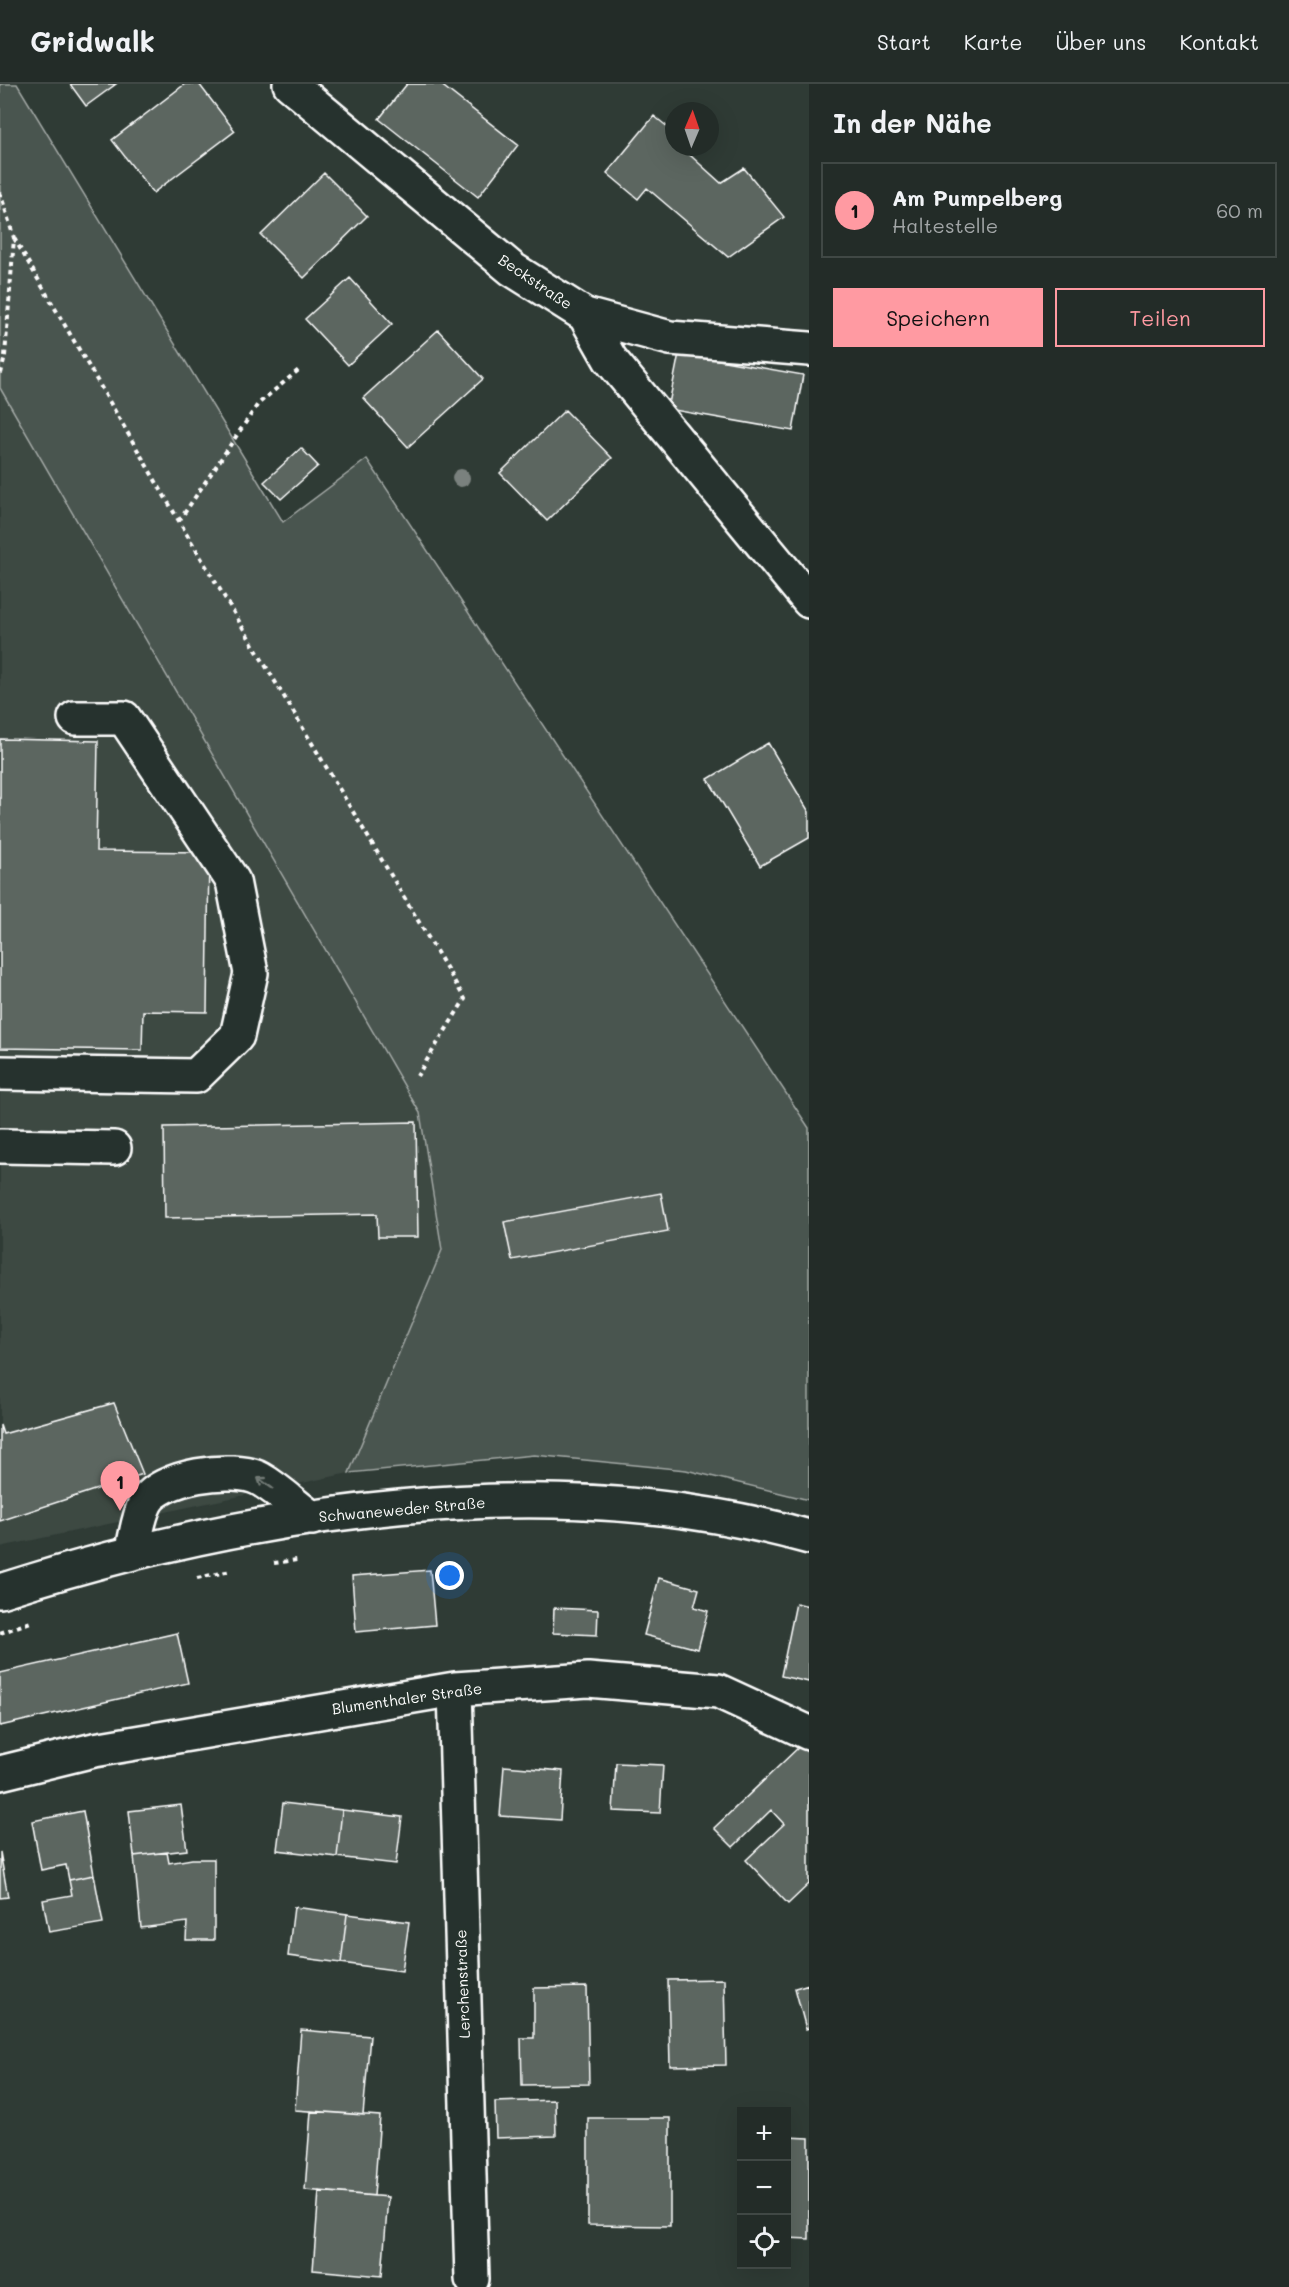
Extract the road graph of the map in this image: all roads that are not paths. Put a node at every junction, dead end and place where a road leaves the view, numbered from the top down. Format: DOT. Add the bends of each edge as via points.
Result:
graph roads {
  1 [pos="290,84"];
  2 [pos="585,315"];
  3 [pos="809,349"];
  4 [pos="809,601"];
  5 [pos="75,718"];
  6 [pos="0,1073"];
  7 [pos="0,1146"];
  8 [pos="114,1148"];
  9 [pos="312,1518"];
  10 [pos="809,1537"];
  11 [pos="132,1553"];
  12 [pos="0,1591"];
  13 [pos="455,1689"];
  14 [pos="809,1733"];
  15 [pos="0,1773"];
  16 [pos="472,2279"];
  1 -- 2 [label="street, Beckstraße" via="512,269"];
  2 -- 3 [label="street" via="670,338"];
  2 -- 4 [label="street, Beckstraße" via="610,359"];
  5 -- 6 [label="street" via="124,718 233,881 251,973 237,1036 196,1076"];
  7 -- 8 [label="street"];
  9 -- 10 [label="street, Schwaneweder Straße" via="467,1502 619,1503 752,1521"];
  9 -- 11 [label="street, Schwaneweder Straße"];
  9 -- 11 [label="street, one-way" via="259,1478 232,1471 201,1476 162,1486 145,1502"];
  11 -- 12 [label="street, Schwaneweder Straße"];
  13 -- 14 [label="street, Blumenthaler Straße" via="588,1680 718,1691"];
  13 -- 15 [label="street, Blumenthaler Straße" via="94,1750"];
  13 -- 16 [label="street, Lerchenstraße"];
}
